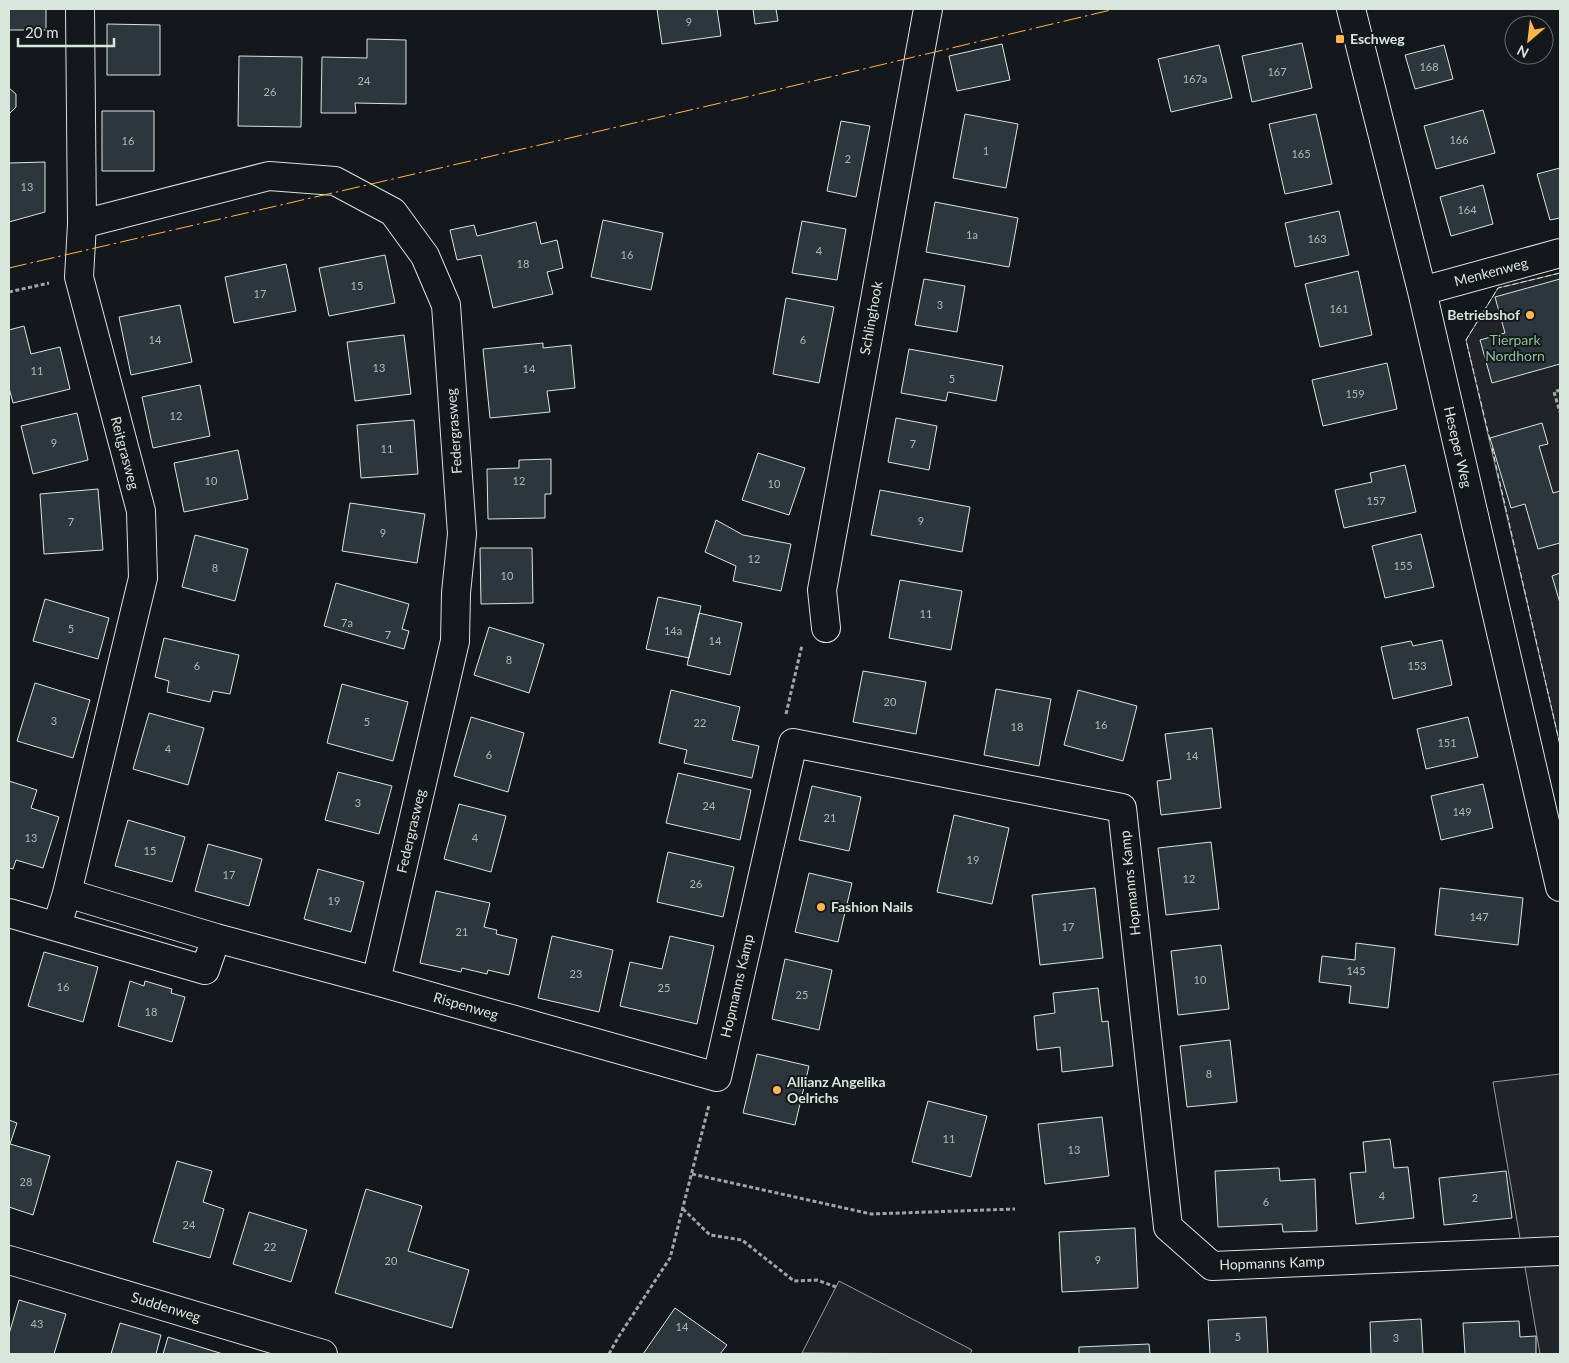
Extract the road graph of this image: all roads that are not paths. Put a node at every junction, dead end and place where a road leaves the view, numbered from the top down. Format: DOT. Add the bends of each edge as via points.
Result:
graph roads {
  1 [pos="80,9"];
  2 [pos="928,9"];
  3 [pos="1350,9"];
  4 [pos="82,224"];
  5 [pos="1560,253"];
  6 [pos="1422,291"];
  7 [pos="826,628"];
  8 [pos="1560,888"];
  9 [pos="67,893"];
  10 [pos="9,913"];
  11 [pos="57,926"];
  12 [pos="216,938"];
  13 [pos="376,981"];
  14 [pos="717,1077"];
  15 [pos="1560,1251"];
  16 [pos="9,1260"];
  17 [pos="322,1354"];
  1 -- 4 [label="street, Reitgrasweg"];
  2 -- 7 [label="street, Schlinghook" via="822,590"];
  3 -- 6 [label="street, Heseper Weg"];
  4 -- 9 [label="street, Reitgrasweg" via="79,277 140,511 143,578"];
  4 -- 13 [label="street, Federgrasweg" via="270,176 335,181 393,212 425,256 446,305 462,534 455,641"];
  5 -- 6 [label="street, Menkenweg"];
  6 -- 8 [label="street, Heseper Weg"];
  9 -- 11 [label="street"];
  9 -- 12 [label="street, Rispenweg"];
  10 -- 11 [label="street"];
  11 -- 12 [label="street" via="205,970"];
  12 -- 13 [label="street, Rispenweg"];
  13 -- 14 [label="street, Rispenweg"];
  14 -- 15 [label="street, Hopmanns Kamp" via="793,743 1122,808 1168,1227 1212,1266"];
  16 -- 17 [label="street, Suddenweg"];
}
